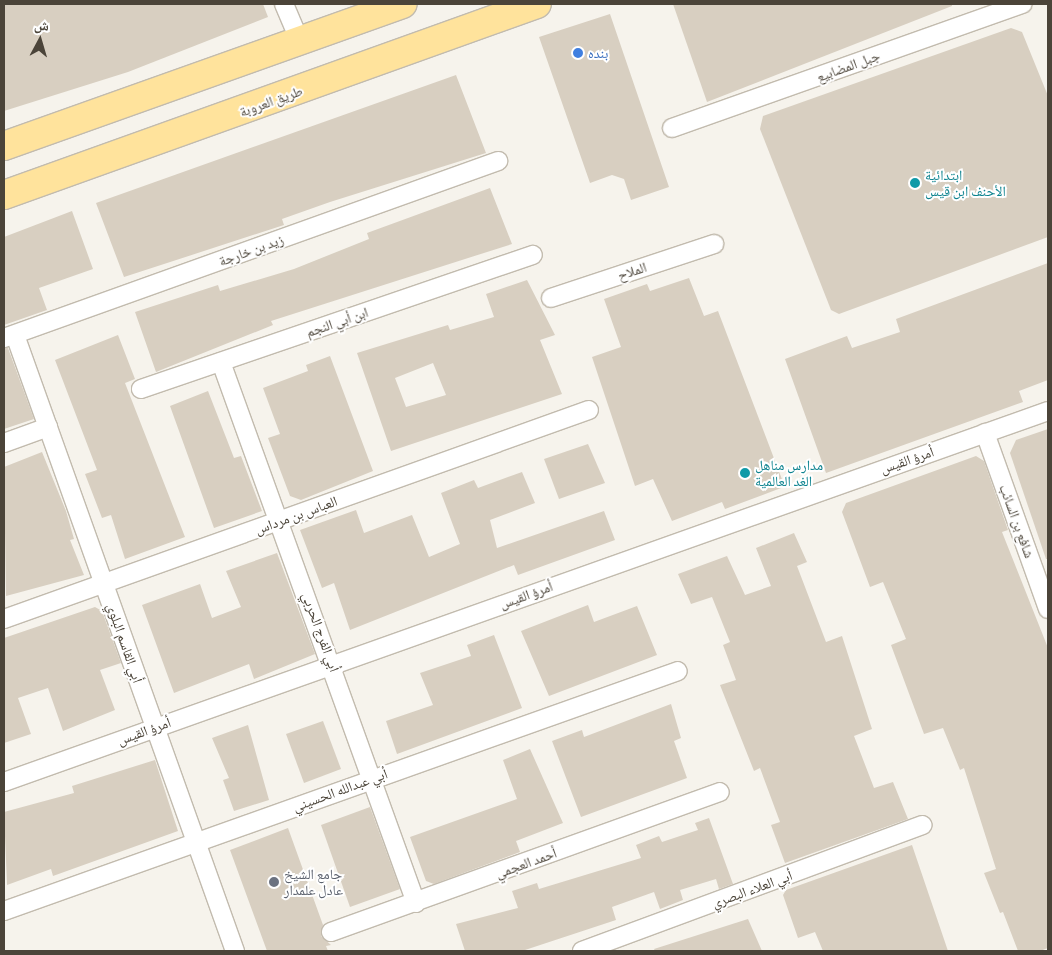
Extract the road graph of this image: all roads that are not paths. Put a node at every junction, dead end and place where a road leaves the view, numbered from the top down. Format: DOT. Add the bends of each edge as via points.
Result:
graph roads {
  1 [pos="284,4"];
  2 [pos="402,4"];
  3 [pos="537,4"];
  4 [pos="1023,4"];
  5 [pos="299,40"];
  6 [pos="672,128"];
  7 [pos="4,146"];
  8 [pos="498,161"];
  9 [pos="4,195"];
  10 [pos="714,244"];
  11 [pos="533,255"];
  12 [pos="551,298"];
  13 [pos="9,337"];
  14 [pos="221,362"];
  15 [pos="141,389"];
  16 [pos="589,410"];
  17 [pos="1048,411"];
  18 [pos="48,427"];
  19 [pos="985,433"];
  20 [pos="4,443"];
  21 [pos="280,522"];
  22 [pos="105,584"];
  23 [pos="1048,609"];
  24 [pos="4,620"];
  25 [pos="333,664"];
  26 [pos="678,671"];
  27 [pos="155,727"];
  28 [pos="373,779"];
  29 [pos="4,782"];
  30 [pos="720,792"];
  31 [pos="922,825"];
  32 [pos="197,841"];
  33 [pos="416,903"];
  34 [pos="4,911"];
  35 [pos="331,932"];
  36 [pos="235,951"];
  37 [pos="582,951"];
  1 -- 5 [label="street"];
  2 -- 5 [label="main road"];
  3 -- 9 [label="main road, طريق العروبة"];
  4 -- 6 [label="street, جبل المضابيع"];
  5 -- 7 [label="main road"];
  8 -- 13 [label="street, زيد بن خارجة"];
  10 -- 12 [label="street, الملاح"];
  11 -- 14 [label="street, ابن أبي النجم"];
  13 -- 18 [label="street, أبي القاسم البلوي"];
  14 -- 15 [label="street, ابن أبي النجم"];
  14 -- 21 [label="street, أبي الفرج الحربي"];
  16 -- 21 [label="street, العباس بن مرداس"];
  17 -- 19 [label="street, أمرؤ القيس"];
  18 -- 20 [label="street"];
  18 -- 22 [label="street, أبي القاسم البلوي"];
  19 -- 23 [label="street, شافع بن السائب"];
  19 -- 25 [label="street, أمرؤ القيس"];
  21 -- 22 [label="street, العباس بن مرداس"];
  21 -- 25 [label="street, أبي الفرج الحربي"];
  22 -- 24 [label="street, العباس بن مرداس"];
  22 -- 27 [label="street, أبي القاسم البلوي"];
  25 -- 27 [label="street, أمرؤ القيس"];
  25 -- 28 [label="street, أبي الفرج الحربي"];
  26 -- 28 [label="street, أبي عبدالله الحسيني"];
  27 -- 29 [label="street, أمرؤ القيس"];
  27 -- 32 [label="street, أبي القاسم البلوي"];
  28 -- 32 [label="street, أبي عبدالله الحسيني"];
  28 -- 33 [label="street, أبي الفرج الحربي"];
  30 -- 33 [label="street, أحمد العجمي"];
  31 -- 37 [label="street, أبي العلاء البصري"];
  32 -- 34 [label="street, أبي عبدالله الحسيني"];
  32 -- 36 [label="street, أبي القاسم البلوي"];
  33 -- 35 [label="street, أحمد العجمي"];
}
